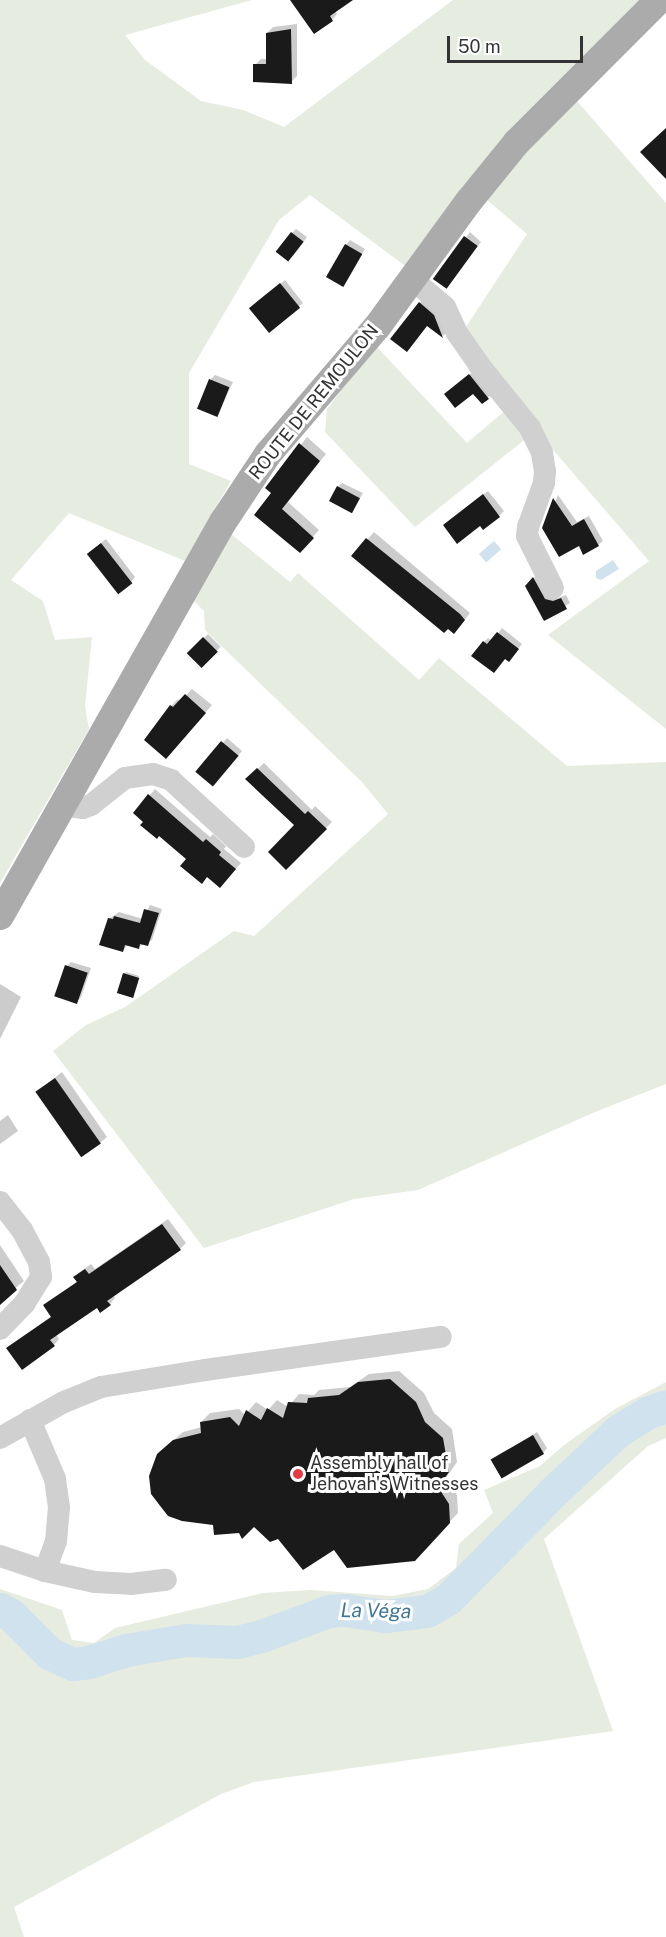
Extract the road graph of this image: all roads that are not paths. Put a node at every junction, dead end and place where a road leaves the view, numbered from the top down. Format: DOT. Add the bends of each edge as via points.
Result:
graph roads {
  1 [pos="659,0"];
  2 [pos="413,280"];
  3 [pos="553,588"];
  4 [pos="62,806"];
  5 [pos="244,847"];
  6 [pos="0,916"];
  7 [pos="0,1202"];
  8 [pos="0,1329"];
  9 [pos="441,1337"];
  10 [pos="30,1419"];
  11 [pos="0,1438"];
  12 [pos="0,1556"];
  13 [pos="45,1571"];
  14 [pos="166,1580"];
  1 -- 2 [label="main road, ROUTE DE REMOULON" via="517,142"];
  2 -- 3 [label="lane" via="445,307 457,333 530,428 542,453 544,483 527,536"];
  2 -- 4 [label="main road, ROUTE DE REMOULON" via="250,480"];
  4 -- 5 [label="lane" via="83,808 125,778 153,774 171,780"];
  4 -- 6 [label="main road, ROUTE DE REMOULON"];
  7 -- 8 [label="lane" via="22,1230 39,1262 40,1277 25,1303"];
  9 -- 10 [label="lane" via="130,1381 101,1387"];
  10 -- 11 [label="lane"];
  10 -- 13 [label="lane" via="55,1479 59,1507 56,1541"];
  12 -- 13 [label="lane"];
  13 -- 14 [label="lane" via="114,1584"];
}
